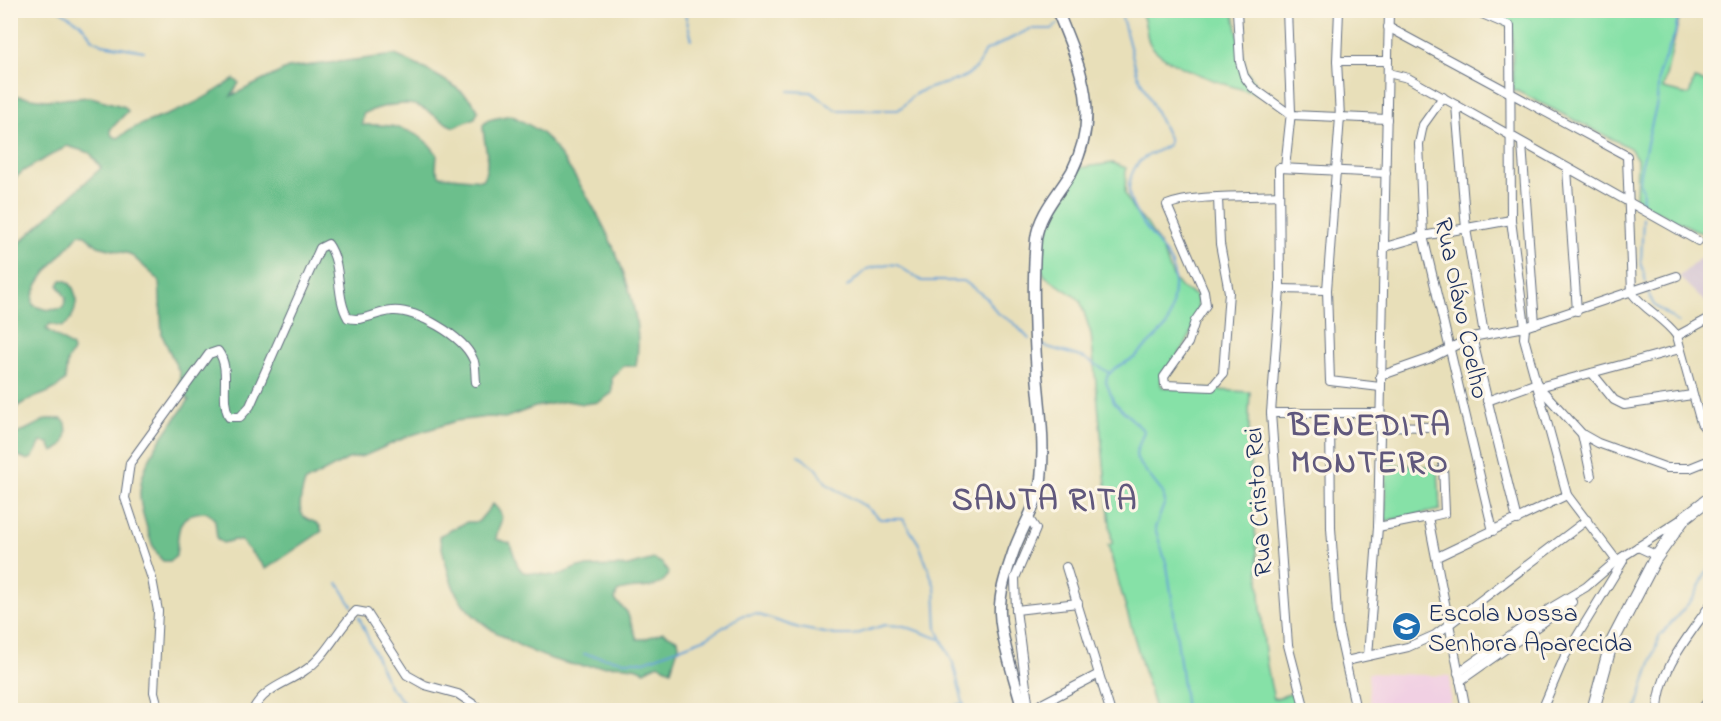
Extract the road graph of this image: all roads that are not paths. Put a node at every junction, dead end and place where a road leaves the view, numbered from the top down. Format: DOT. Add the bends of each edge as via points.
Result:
graph roads {
  1 [pos="1057,10"];
  2 [pos="1287,10"];
  3 [pos="1339,10"];
  4 [pos="1389,10"];
  5 [pos="1473,10"];
  6 [pos="1237,11"];
  7 [pos="1388,27"];
  8 [pos="1337,61"];
  9 [pos="1388,61"];
  10 [pos="1388,73"];
  11 [pos="1509,93"];
  12 [pos="1443,97"];
  13 [pos="1456,105"];
  14 [pos="1291,115"];
  15 [pos="1340,117"];
  16 [pos="1387,119"];
  17 [pos="1508,137"];
  18 [pos="1522,144"];
  19 [pos="1282,168"];
  20 [pos="1567,169"];
  21 [pos="1335,171"];
  22 [pos="1386,173"];
  23 [pos="1278,195"];
  24 [pos="1218,198"];
  25 [pos="1629,203"];
  26 [pos="1510,220"];
  27 [pos="1466,229"];
  28 [pos="1423,236"];
  29 [pos="1698,241"];
  30 [pos="1385,248"];
  31 [pos="1677,276"];
  32 [pos="1280,289"];
  33 [pos="1327,290"];
  34 [pos="1632,293"];
  35 [pos="1577,311"];
  36 [pos="1710,318"];
  37 [pos="1535,324"];
  38 [pos="1526,327"];
  39 [pos="1484,334"];
  40 [pos="1677,336"];
  41 [pos="1472,337"];
  42 [pos="1448,349"];
  43 [pos="1680,349"];
  44 [pos="1592,373"];
  45 [pos="1380,376"];
  46 [pos="476,382"];
  47 [pos="1538,385"];
  48 [pos="1380,387"];
  49 [pos="1692,395"];
  50 [pos="1487,401"];
  51 [pos="1271,413"];
  52 [pos="1330,413"];
  53 [pos="1380,414"];
  54 [pos="1380,426"];
  55 [pos="1432,427"];
  56 [pos="1582,434"];
  57 [pos="1710,434"];
  58 [pos="1710,460"];
  59 [pos="1443,464"];
  60 [pos="1591,476"];
  61 [pos="1567,495"];
  62 [pos="1710,498"];
  63 [pos="1428,517"];
  64 [pos="1685,517"];
  65 [pos="1030,520"];
  66 [pos="1517,520"];
  67 [pos="1587,520"];
  68 [pos="1378,527"];
  69 [pos="1494,531"];
  70 [pos="1638,547"];
  71 [pos="1437,557"];
  72 [pos="1655,559"];
  73 [pos="1618,565"];
  74 [pos="1066,567"];
  75 [pos="1587,589"];
  76 [pos="1597,601"];
  77 [pos="1078,603"];
  78 [pos="1710,605"];
  79 [pos="1016,610"];
  80 [pos="1448,623"];
  81 [pos="1368,656"];
  82 [pos="1346,661"];
  83 [pos="1099,674"];
  84 [pos="1459,677"];
  85 [pos="1710,699"];
  86 [pos="1030,710"];
  87 [pos="159,711"];
  88 [pos="253,711"];
  89 [pos="482,711"];
  90 [pos="1023,711"];
  91 [pos="1110,711"];
  92 [pos="1305,711"];
  93 [pos="1356,711"];
  94 [pos="1466,711"];
  95 [pos="1542,711"];
  96 [pos="1593,711"];
  97 [pos="1658,711"];
  98 [pos="1701,711"];
  1 -- 65 [label="main road" via="1080,68 1089,106 1085,137 1072,170 1036,236 1035,349 1042,442 1041,481"];
  2 -- 14 [label="street, Rua Cristo Rei"];
  3 -- 8 [label="street"];
  4 -- 7 [label="street"];
  5 -- 11 [label="street" via="1510,26"];
  6 -- 14 [label="street" via="1244,76 1252,87"];
  7 -- 9 [label="street"];
  7 -- 11 [label="street"];
  8 -- 9 [label="street"];
  8 -- 15 [label="street"];
  9 -- 10 [label="street"];
  10 -- 12 [label="street" via="1408,78"];
  10 -- 16 [label="street"];
  11 -- 17 [label="street"];
  11 -- 25 [label="street" via="1627,156"];
  12 -- 13 [label="street"];
  12 -- 28 [label="street, Rua Olávo Coelho" via="1423,125 1419,144"];
  13 -- 17 [label="street"];
  13 -- 27 [label="street"];
  14 -- 15 [label="street"];
  14 -- 19 [label="street, Rua Cristo Rei"];
  15 -- 16 [label="street"];
  15 -- 21 [label="street"];
  16 -- 22 [label="street"];
  17 -- 18 [label="street"];
  17 -- 26 [label="street"];
  18 -- 20 [label="street"];
  18 -- 37 [label="street"];
  19 -- 21 [label="street"];
  19 -- 23 [label="street, Rua Cristo Rei"];
  20 -- 25 [label="street"];
  20 -- 35 [label="street"];
  21 -- 22 [label="street"];
  21 -- 33 [label="street"];
  22 -- 30 [label="street"];
  23 -- 24 [label="street"];
  23 -- 32 [label="street, Rua Cristo Rei"];
  24 -- 24 [label="street" via="1167,205 1204,291 1206,305 1195,321 1188,343 1164,377 1165,385 1212,387 1222,374 1229,292 1220,244"];
  25 -- 29 [label="street"];
  25 -- 34 [label="street"];
  26 -- 27 [label="street"];
  26 -- 38 [label="street"];
  27 -- 28 [label="street"];
  27 -- 39 [label="street"];
  28 -- 30 [label="street"];
  28 -- 42 [label="street, Rua Olávo Coelho"];
  30 -- 45 [label="street"];
  31 -- 34 [label="street"];
  32 -- 33 [label="street"];
  32 -- 51 [label="street, Rua Cristo Rei"];
  33 -- 48 [label="street" via="1330,381"];
  34 -- 35 [label="street"];
  34 -- 40 [label="street"];
  35 -- 37 [label="street"];
  36 -- 40 [label="street"];
  37 -- 38 [label="street"];
  38 -- 39 [label="street"];
  38 -- 47 [label="street" via="1524,338"];
  39 -- 41 [label="street"];
  40 -- 43 [label="street"];
  41 -- 42 [label="street"];
  41 -- 50 [label="street"];
  42 -- 45 [label="street"];
  42 -- 69 [label="street, Rua Olávo Coelho"];
  43 -- 44 [label="street"];
  43 -- 49 [label="street"];
  44 -- 47 [label="street"];
  44 -- 49 [label="street" via="1614,400 1624,405"];
  45 -- 48 [label="street"];
  46 -- 87 [label="street" via="473,358 455,338 412,313 392,311 360,321 348,318 343,310 334,253 328,244 320,248 250,406 240,417 229,417 224,407 224,360 218,351 209,354 130,462 125,498 152,579 158,611 154,692"];
  47 -- 50 [label="street"];
  47 -- 56 [label="street"];
  47 -- 61 [label="street"];
  48 -- 53 [label="street"];
  49 -- 57 [label="street" via="1701,423"];
  50 -- 66 [label="street"];
  51 -- 52 [label="street"];
  51 -- 92 [label="street, Rua Cristo Rei" via="1288,645"];
  52 -- 53 [label="street"];
  52 -- 82 [label="street" via="1331,528 1338,628"];
  53 -- 54 [label="street"];
  54 -- 55 [label="street"];
  54 -- 68 [label="street"];
  56 -- 58 [label="street" via="1667,468 1690,468"];
  56 -- 60 [label="street"];
  59 -- 63 [label="street" via="1446,513"];
  61 -- 66 [label="street"];
  61 -- 67 [label="street"];
  62 -- 64 [label="main road"];
  63 -- 68 [label="street"];
  63 -- 71 [label="street"];
  64 -- 70 [label="street"];
  64 -- 72 [label="main road"];
  65 -- 79 [label="street" via="1036,529 1015,578"];
  65 -- 90 [label="main road" via="1013,553 1000,606"];
  66 -- 69 [label="street"];
  67 -- 73 [label="street"];
  67 -- 80 [label="street"];
  68 -- 81 [label="street"];
  69 -- 71 [label="street"];
  70 -- 72 [label="street"];
  70 -- 73 [label="street"];
  71 -- 80 [label="street"];
  72 -- 96 [label="main road" via="1611,644"];
  73 -- 75 [label="street"];
  73 -- 76 [label="street"];
  74 -- 77 [label="street"];
  75 -- 76 [label="street"];
  75 -- 84 [label="street"];
  76 -- 95 [label="street" via="1565,656"];
  77 -- 79 [label="street"];
  77 -- 83 [label="street"];
  78 -- 97 [label="street" via="1669,666"];
  79 -- 86 [label="street"];
  80 -- 81 [label="street" via="1425,641"];
  80 -- 84 [label="street"];
  81 -- 82 [label="street"];
  82 -- 93 [label="street"];
  83 -- 86 [label="street"];
  83 -- 91 [label="street"];
  84 -- 94 [label="street"];
  85 -- 98 [label="street"];
  88 -- 89 [label="street" via="273,688 318,660 356,611 367,613 407,675 425,685 458,694"];
}
